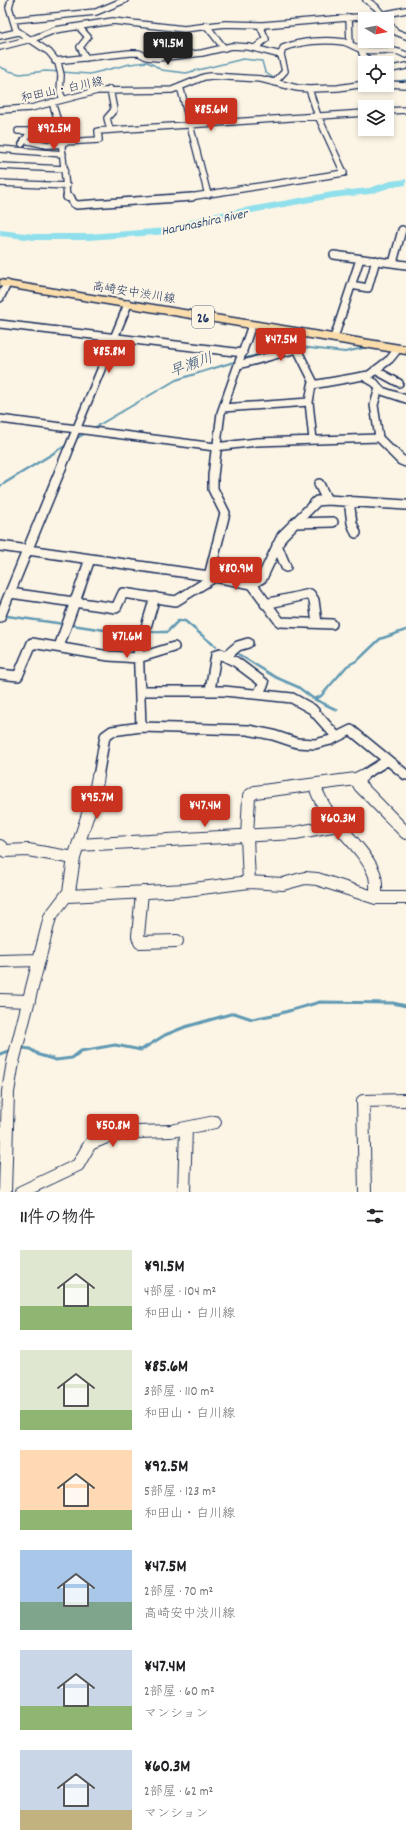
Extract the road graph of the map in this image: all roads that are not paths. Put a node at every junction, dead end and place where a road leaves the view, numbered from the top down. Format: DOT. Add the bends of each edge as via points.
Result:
graph roads {
  1 [pos="11,0"];
  2 [pos="125,0"];
  3 [pos="366,0"];
  4 [pos="406,10"];
  5 [pos="380,12"];
  6 [pos="394,15"];
  7 [pos="349,17"];
  8 [pos="358,17"];
  9 [pos="13,20"];
  10 [pos="206,25"];
  11 [pos="263,25"];
  12 [pos="79,27"];
  13 [pos="394,29"];
  14 [pos="18,32"];
  15 [pos="0,36"];
  16 [pos="406,36"];
  17 [pos="30,40"];
  18 [pos="350,44"];
  19 [pos="0,47"];
  20 [pos="224,48"];
  21 [pos="255,48"];
  22 [pos="361,50"];
  23 [pos="281,54"];
  24 [pos="406,55"];
  25 [pos="363,56"];
  26 [pos="86,58"];
  27 [pos="56,61"];
  28 [pos="406,66"];
  29 [pos="394,69"];
  30 [pos="277,81"];
  31 [pos="394,84"];
  32 [pos="358,85"];
  33 [pos="406,85"];
  34 [pos="178,88"];
  35 [pos="309,89"];
  36 [pos="110,90"];
  37 [pos="62,99"];
  38 [pos="52,102"];
  39 [pos="0,110"];
  40 [pos="406,110"];
  41 [pos="394,111"];
  42 [pos="358,113"];
  43 [pos="318,116"];
  44 [pos="190,125"];
  45 [pos="18,130"];
  46 [pos="110,130"];
  47 [pos="24,140"];
  48 [pos="63,143"];
  49 [pos="3,149"];
  50 [pos="18,150"];
  51 [pos="63,154"];
  52 [pos="0,165"];
  53 [pos="65,169"];
  54 [pos="0,183"];
  55 [pos="67,186"];
  56 [pos="208,195"];
  57 [pos="402,230"];
  58 [pos="334,255"];
  59 [pos="360,259"];
  60 [pos="376,260"];
  61 [pos="393,263"];
  62 [pos="406,265"];
  63 [pos="4,284"];
  64 [pos="351,286"];
  65 [pos="0,298"];
  66 [pos="128,304"];
  67 [pos="0,324"];
  68 [pos="252,325"];
  69 [pos="114,338"];
  70 [pos="334,338"];
  71 [pos="402,349"];
  72 [pos="241,359"];
  73 [pos="375,370"];
  74 [pos="363,376"];
  75 [pos="314,383"];
  76 [pos="399,383"];
  77 [pos="379,390"];
  78 [pos="406,400"];
  79 [pos="309,402"];
  80 [pos="223,408"];
  81 [pos="0,419"];
  82 [pos="77,432"];
  83 [pos="379,438"];
  84 [pos="313,440"];
  85 [pos="215,447"];
  86 [pos="406,462"];
  87 [pos="319,484"];
  88 [pos="327,500"];
  89 [pos="349,501"];
  90 [pos="406,505"];
  91 [pos="333,522"];
  92 [pos="295,523"];
  93 [pos="356,533"];
  94 [pos="277,545"];
  95 [pos="0,546"];
  96 [pos="27,550"];
  97 [pos="90,559"];
  98 [pos="286,567"];
  99 [pos="211,577"];
  100 [pos="252,584"];
  101 [pos="10,593"];
  102 [pos="155,597"];
  103 [pos="75,602"];
  104 [pos="265,604"];
  105 [pos="0,617"];
  106 [pos="317,623"];
  107 [pos="332,624"];
  108 [pos="248,643"];
  109 [pos="59,647"];
  110 [pos="174,647"];
  111 [pos="226,656"];
  112 [pos="138,658"];
  113 [pos="0,674"];
  114 [pos="210,690"];
  115 [pos="140,691"];
  116 [pos="258,694"];
  117 [pos="141,727"];
  118 [pos="336,736"];
  119 [pos="388,760"];
  120 [pos="406,775"];
  121 [pos="356,779"];
  122 [pos="315,786"];
  123 [pos="338,823"];
  124 [pos="406,833"];
  125 [pos="247,837"];
  126 [pos="78,845"];
  127 [pos="0,846"];
  128 [pos="74,858"];
  129 [pos="249,882"];
  130 [pos="142,892"];
  131 [pos="68,896"];
  132 [pos="376,898"];
  133 [pos="406,898"];
  134 [pos="177,941"];
  135 [pos="0,960"];
  136 [pos="39,960"];
  137 [pos="0,1000"];
  138 [pos="29,1001"];
  139 [pos="406,1100"];
  140 [pos="215,1122"];
  141 [pos="186,1128"];
  142 [pos="3,1189"];
  143 [pos="21,1192"];
  144 [pos="184,1192"];
  145 [pos="365,1192"];
  1 -- 9 [label="street" via="7,7"];
  2 -- 9 [label="street" via="96,12"];
  3 -- 5 [label="street"];
  4 -- 6 [label="street"];
  7 -- 8 [label="street"];
  7 -- 11 [label="street"];
  7 -- 18 [label="street"];
  9 -- 14 [label="street"];
  10 -- 11 [label="street"];
  10 -- 12 [label="street" via="184,29 113,21"];
  10 -- 20 [label="street"];
  11 -- 21 [label="street" via="266,39"];
  12 -- 17 [label="street" via="50,32"];
  12 -- 26 [label="street" via="88,37 80,47"];
  13 -- 16 [label="street"];
  14 -- 15 [label="street"];
  14 -- 17 [label="street"];
  17 -- 19 [label="street"];
  17 -- 27 [label="street" via="49,52"];
  18 -- 22 [label="street"];
  18 -- 23 [label="street" via="327,41 295,44 283,48"];
  20 -- 21 [label="street"];
  20 -- 26 [label="street" via="158,58 139,53"];
  21 -- 23 [label="street"];
  22 -- 24 [label="street" via="386,48"];
  22 -- 25 [label="street"];
  23 -- 30 [label="street" via="285,71"];
  26 -- 27 [label="street"];
  27 -- 37 [label="street" via="61,71"];
  28 -- 29 [label="street"];
  30 -- 34 [label="street, 和田山・白川線" via="211,76"];
  30 -- 35 [label="street, 和田山・白川線"];
  31 -- 33 [label="street"];
  32 -- 35 [label="street, 和田山・白川線"];
  34 -- 36 [label="street, 和田山・白川線" via="162,91"];
  34 -- 44 [label="street" via="181,90"];
  35 -- 43 [label="street"];
  36 -- 37 [label="street, 和田山・白川線"];
  36 -- 46 [label="street" via="114,110 107,118"];
  37 -- 38 [label="street, 和田山・白川線"];
  38 -- 39 [label="street, 和田山・白川線" via="31,108"];
  38 -- 48 [label="street"];
  40 -- 41 [label="street"];
  42 -- 43 [label="street"];
  43 -- 44 [label="street"];
  43 -- 56 [label="street" via="344,173"];
  44 -- 46 [label="street"];
  44 -- 56 [label="street"];
  45 -- 47 [label="street" via="30,131"];
  46 -- 48 [label="street" via="98,131 99,140"];
  47 -- 48 [label="street" via="47,144"];
  47 -- 50 [label="street"];
  48 -- 51 [label="street"];
  49 -- 50 [label="street"];
  49 -- 52 [label="street"];
  50 -- 51 [label="street"];
  51 -- 53 [label="street"];
  52 -- 53 [label="street"];
  53 -- 55 [label="street"];
  54 -- 55 [label="street"];
  55 -- 56 [label="street" via="67,198 71,198 73,203 77,204 167,200"];
  57 -- 61 [label="street"];
  58 -- 59 [label="street"];
  59 -- 60 [label="street"];
  59 -- 64 [label="street"];
  60 -- 61 [label="street"];
  60 -- 64 [label="street" via="368,288"];
  61 -- 62 [label="street"];
  63 -- 65 [label="street"];
  63 -- 66 [label="main road, 高崎安中渋川線 / 26"];
  64 -- 70 [label="street"];
  66 -- 68 [label="main road, 高崎安中渋川線 / 26"];
  66 -- 69 [label="street"];
  67 -- 69 [label="street"];
  68 -- 70 [label="main road, 高崎安中渋川線 / 26"];
  68 -- 72 [label="street"];
  69 -- 72 [label="street"];
  69 -- 82 [label="street"];
  70 -- 71 [label="main road, 高崎安中渋川線 / 26"];
  71 -- 73 [label="street"];
  72 -- 75 [label="street" via="297,349"];
  72 -- 80 [label="street"];
  73 -- 74 [label="street"];
  73 -- 76 [label="street"];
  74 -- 75 [label="street"];
  74 -- 77 [label="street" via="375,383"];
  75 -- 79 [label="street" via="310,387"];
  77 -- 78 [label="street"];
  77 -- 83 [label="street" via="374,405"];
  79 -- 80 [label="street"];
  79 -- 84 [label="street"];
  80 -- 85 [label="street"];
  81 -- 82 [label="street"];
  82 -- 85 [label="street"];
  82 -- 96 [label="street"];
  83 -- 84 [label="street"];
  83 -- 86 [label="street"];
  84 -- 85 [label="street"];
  85 -- 99 [label="street" via="212,485 225,513"];
  87 -- 88 [label="street"];
  88 -- 89 [label="street"];
  88 -- 92 [label="street" via="317,501"];
  89 -- 90 [label="street"];
  89 -- 93 [label="street"];
  91 -- 92 [label="street"];
  92 -- 94 [label="street"];
  94 -- 98 [label="street"];
  94 -- 100 [label="street" via="262,578"];
  95 -- 96 [label="street"];
  96 -- 97 [label="street"];
  96 -- 101 [label="street"];
  97 -- 99 [label="street"];
  97 -- 103 [label="street"];
  99 -- 100 [label="street"];
  99 -- 102 [label="street" via="181,599"];
  100 -- 104 [label="street"];
  101 -- 103 [label="street"];
  101 -- 105 [label="street"];
  102 -- 103 [label="street" via="123,593 116,608"];
  102 -- 112 [label="street" via="146,627 138,642"];
  103 -- 109 [label="street"];
  104 -- 106 [label="street" via="280,622"];
  104 -- 106 [label="street" via="310,594 314,600"];
  106 -- 107 [label="street"];
  108 -- 111 [label="street" via="238,646"];
  109 -- 112 [label="street"];
  109 -- 113 [label="street" via="32,643 18,676"];
  110 -- 112 [label="street"];
  111 -- 114 [label="street" via="216,655"];
  111 -- 116 [label="street" via="264,683"];
  112 -- 115 [label="street"];
  114 -- 115 [label="street"];
  114 -- 116 [label="street"];
  115 -- 117 [label="street"];
  116 -- 118 [label="street" via="302,701 323,719"];
  117 -- 118 [label="street" via="248,730 297,743 315,744"];
  117 -- 126 [label="street" via="112,731 105,736 95,792"];
  118 -- 119 [label="street" via="351,730"];
  119 -- 120 [label="street"];
  119 -- 121 [label="street"];
  121 -- 122 [label="street"];
  121 -- 124 [label="street"];
  122 -- 123 [label="street" via="323,805"];
  122 -- 125 [label="street" via="252,793 248,800"];
  123 -- 125 [label="street" via="295,833"];
  123 -- 132 [label="street" via="370,865 375,875"];
  125 -- 126 [label="street"];
  125 -- 129 [label="street"];
  126 -- 128 [label="street"];
  127 -- 128 [label="street" via="14,852 28,850"];
  128 -- 131 [label="street"];
  129 -- 130 [label="street" via="186,890"];
  129 -- 132 [label="street" via="284,884 305,878 317,879 344,890"];
  130 -- 131 [label="street" via="75,898"];
  130 -- 134 [label="street" via="138,936 140,942"];
  131 -- 136 [label="street" via="54,908"];
  132 -- 133 [label="street"];
  135 -- 136 [label="street"];
  136 -- 138 [label="street"];
  137 -- 138 [label="street"];
  138 -- 142 [label="street" via="8,1092"];
  139 -- 145 [label="street" via="363,1101"];
  140 -- 141 [label="street"];
  141 -- 143 [label="street" via="109,1136 90,1144 78,1165"];
  141 -- 144 [label="street"];
}
